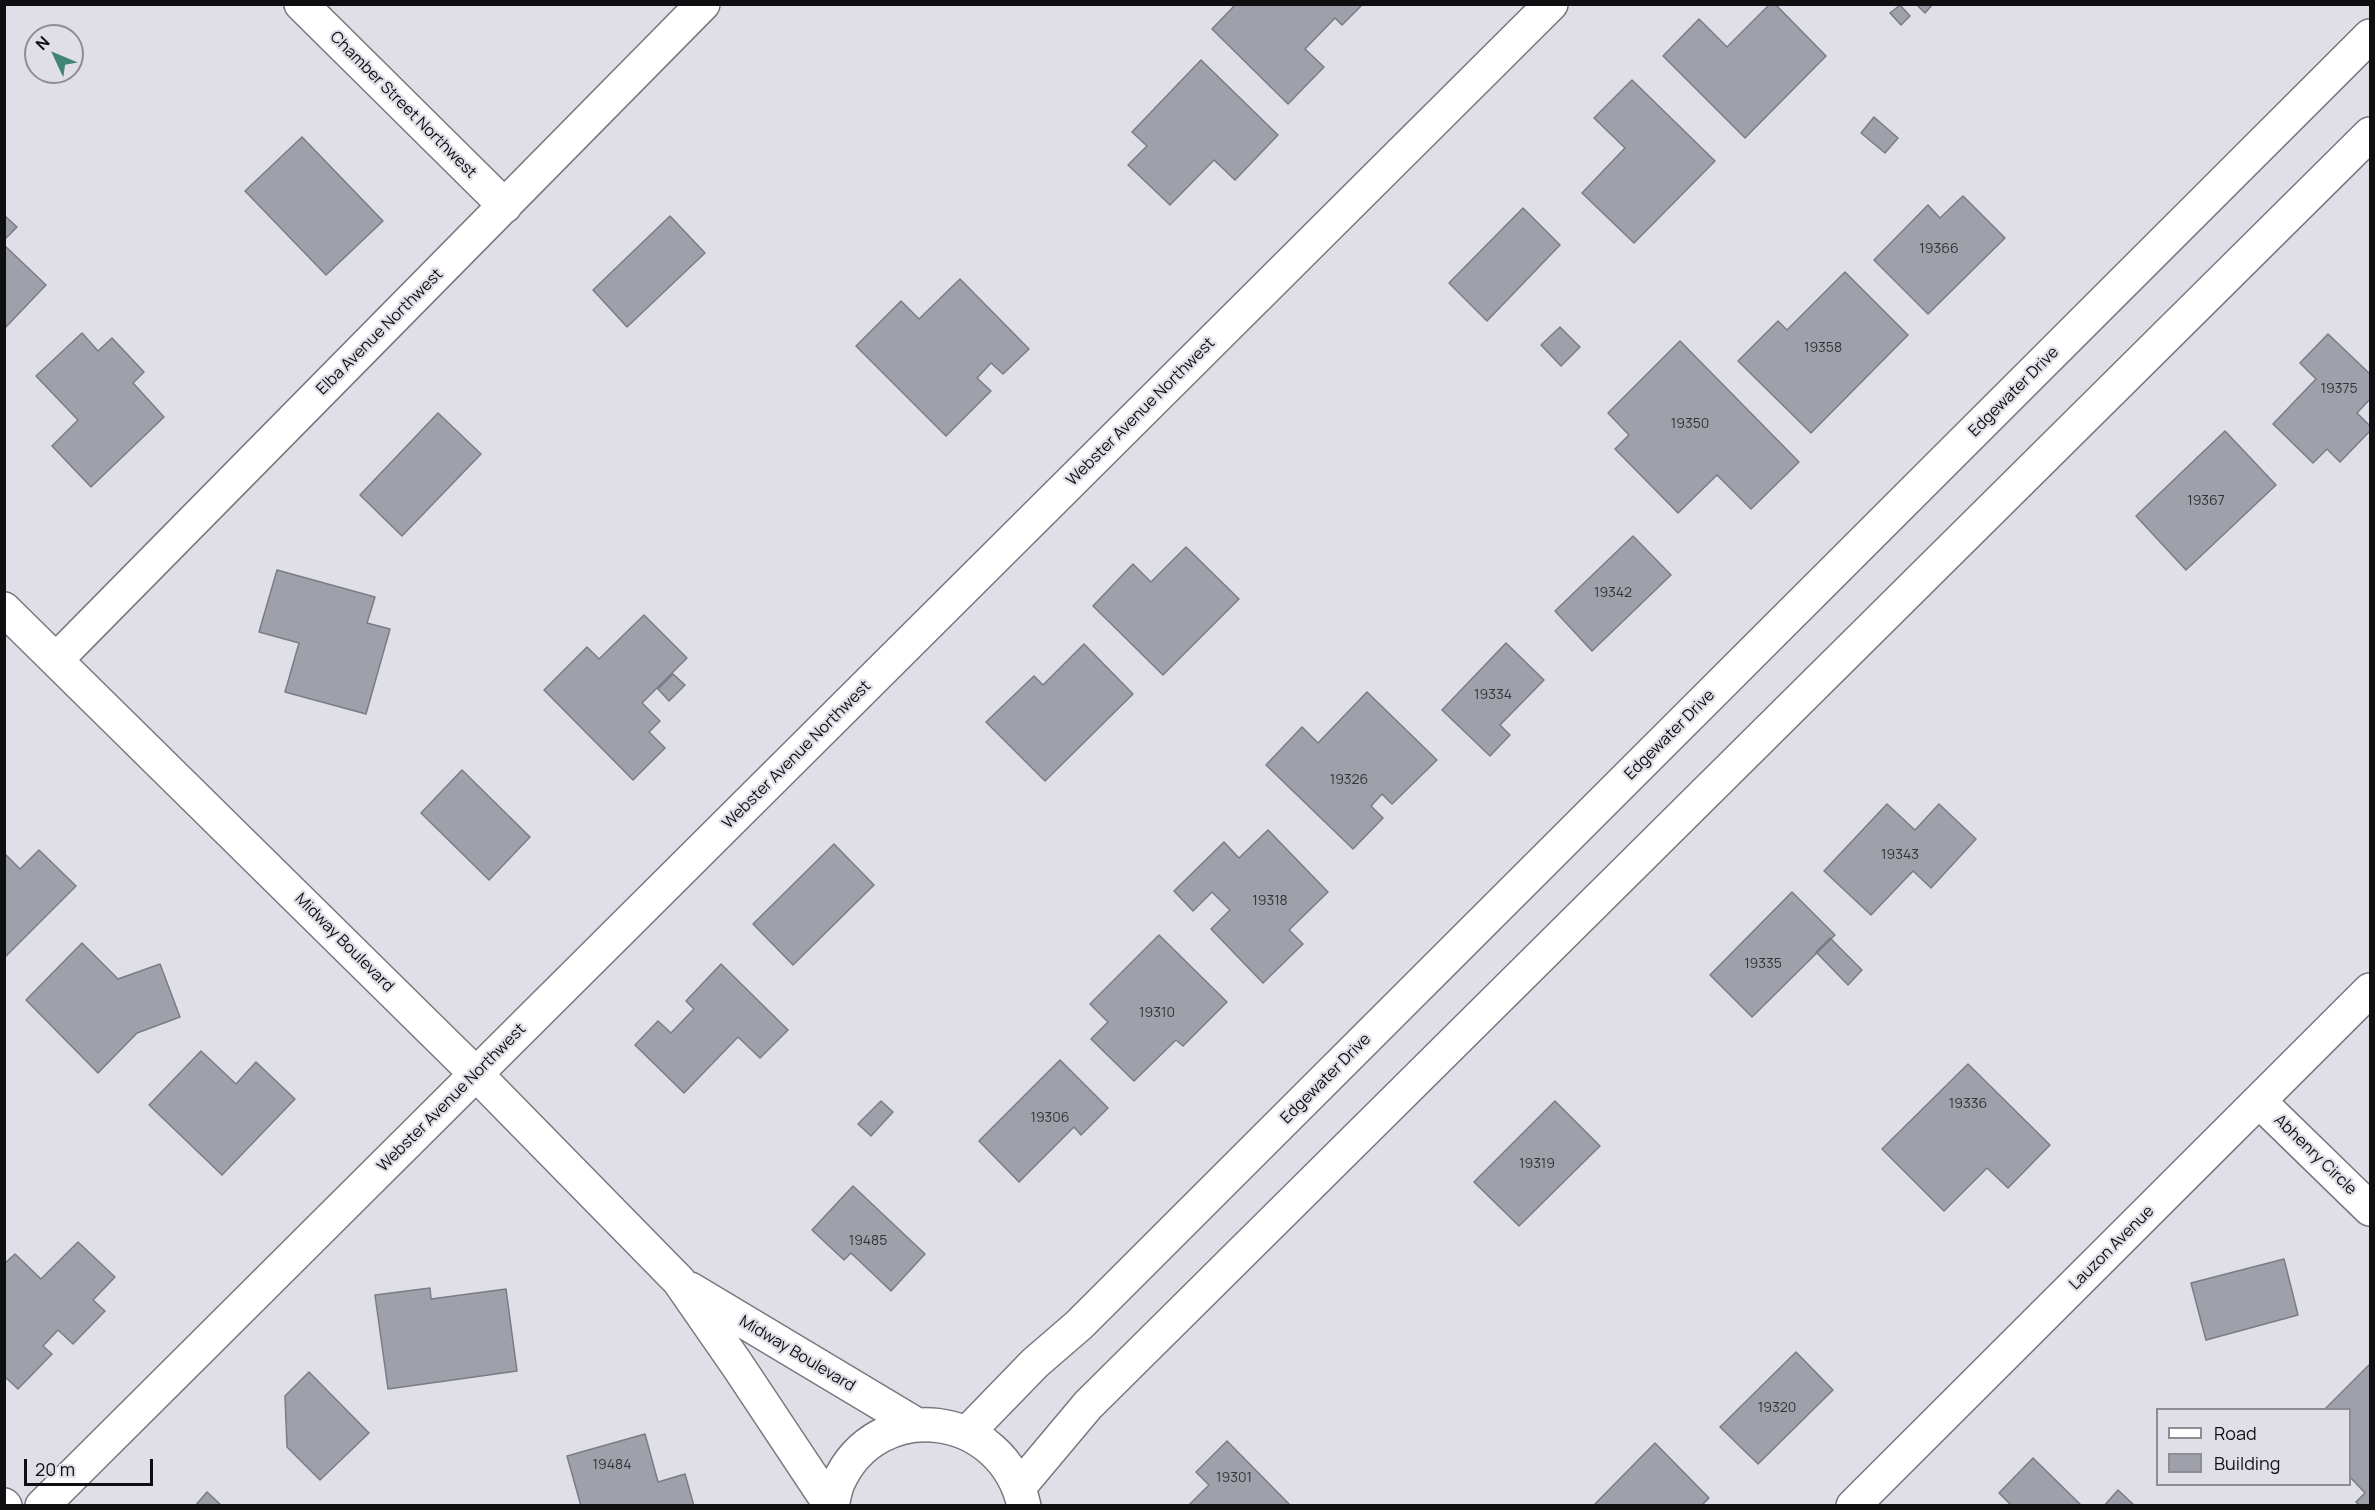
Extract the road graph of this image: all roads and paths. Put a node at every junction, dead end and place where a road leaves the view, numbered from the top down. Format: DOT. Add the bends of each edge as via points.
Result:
graph roads {
  1 [pos="301,4"];
  2 [pos="703,4"];
  3 [pos="1551,4"];
  4 [pos="2370,36"];
  5 [pos="2370,134"];
  6 [pos="505,206"];
  7 [pos="4,609"];
  8 [pos="56,660"];
  9 [pos="2370,990"];
  10 [pos="476,1074"];
  11 [pos="2259,1101"];
  12 [pos="2370,1209"];
  13 [pos="679,1281"];
  14 [pos="917,1425"];
  15 [pos="968,1432"];
  16 [pos="1022,1496"];
  17 [pos="42,1506"];
  18 [pos="831,1506"];
  19 [pos="1853,1506"];
  1 -- 6 [label="street, Chamber Street Northwest"];
  2 -- 6 [label="street, Elba Avenue Northwest"];
  3 -- 10 [label="street, Webster Avenue Northwest"];
  4 -- 15 [label="street, Edgewater Drive"];
  5 -- 16 [label="street" via="1088,1405"];
  6 -- 8 [label="street, Elba Avenue Northwest"];
  7 -- 8 [label="street, Midway Boulevard"];
  8 -- 10 [label="street, Midway Boulevard"];
  9 -- 11 [label="street, Lauzon Avenue"];
  10 -- 13 [label="street, Midway Boulevard"];
  10 -- 17 [label="street, Webster Avenue Northwest"];
  11 -- 12 [label="street, Abhenry Circle"];
  11 -- 19 [label="street, Lauzon Avenue"];
  13 -- 14 [label="street, Midway Boulevard"];
  13 -- 18 [label="street, Midway Boulevard"];
  14 -- 15 [label="street"];
  14 -- 18 [label="street" via="892,1431 869,1444 846,1469"];
  15 -- 16 [label="street" via="990,1445 1007,1464"];
}
